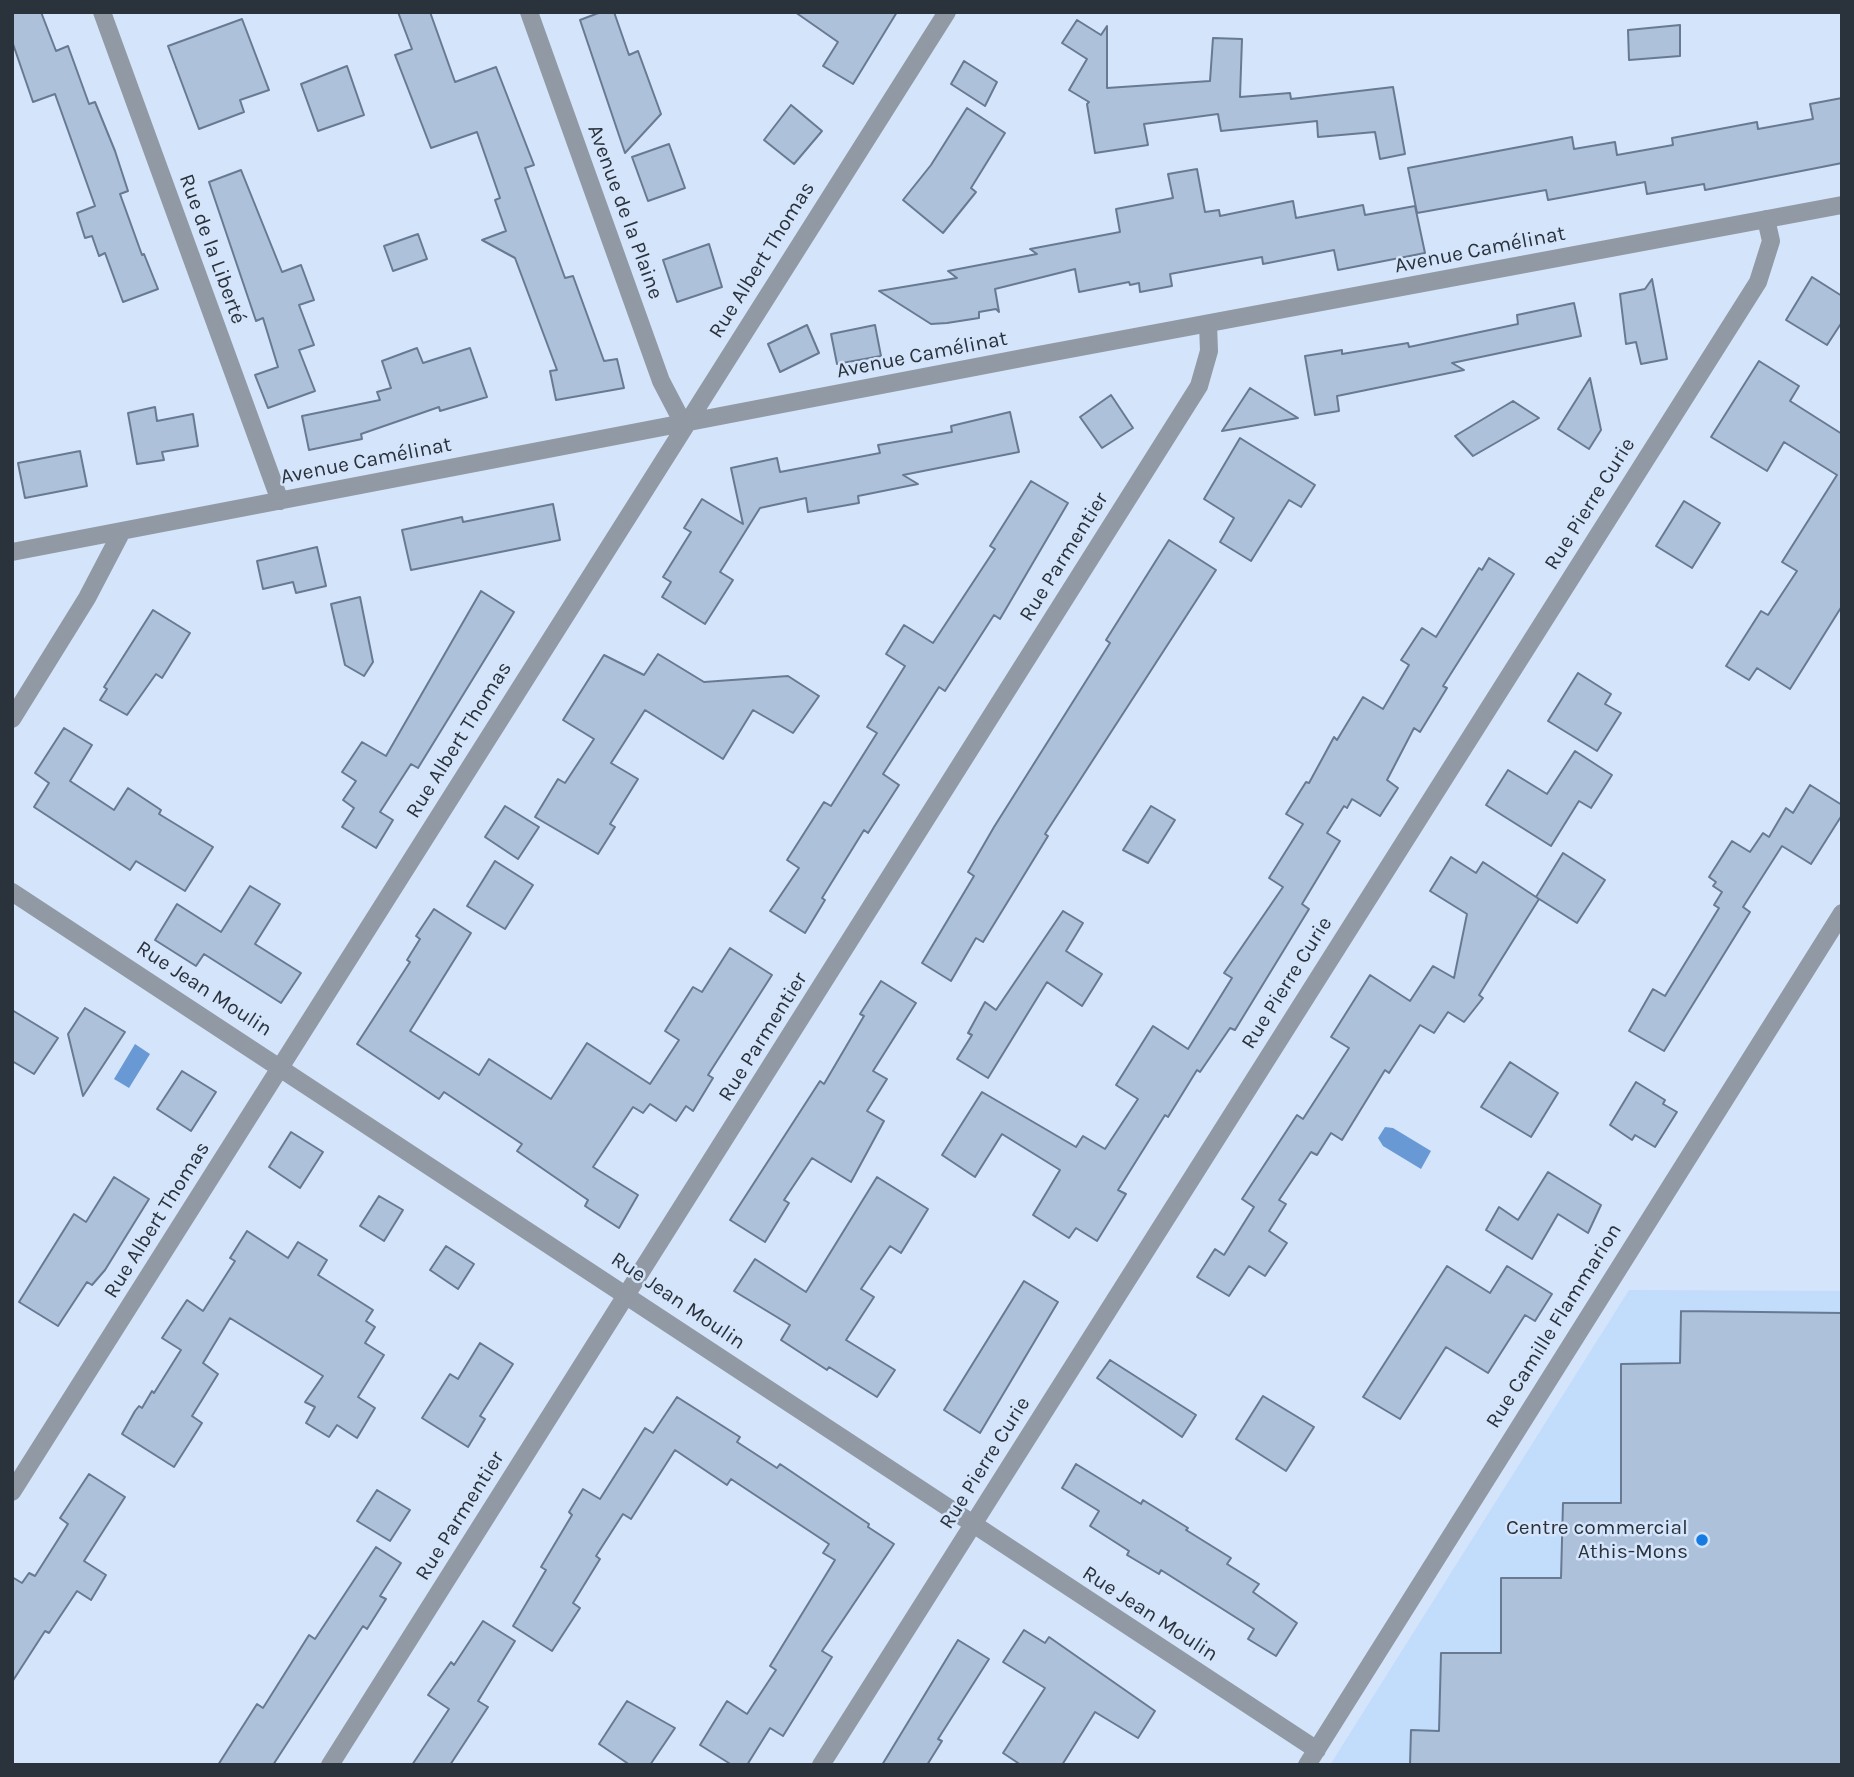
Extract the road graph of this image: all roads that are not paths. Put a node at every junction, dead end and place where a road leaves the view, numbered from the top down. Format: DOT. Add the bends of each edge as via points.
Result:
graph roads {
  1 [pos="102,12"];
  2 [pos="529,12"];
  3 [pos="947,12"];
  4 [pos="1842,205"];
  5 [pos="1766,219"];
  6 [pos="1208,324"];
  7 [pos="684,425"];
  8 [pos="280,501"];
  9 [pos="122,531"];
  10 [pos="12,552"];
  11 [pos="12,719"];
  12 [pos="12,892"];
  13 [pos="1842,913"];
  14 [pos="281,1066"];
  15 [pos="626,1294"];
  16 [pos="12,1492"];
  17 [pos="972,1525"];
  18 [pos="1312,1757"];
  19 [pos="330,1765"];
  20 [pos="821,1765"];
  1 -- 8 [label="street, Rue de la Liberté"];
  2 -- 7 [label="street, Avenue de la Plaine" via="661,381"];
  3 -- 7 [label="street, Rue Albert Thomas"];
  4 -- 5 [label="street, Avenue Camélinat"];
  5 -- 6 [label="street, Avenue Camélinat"];
  5 -- 17 [label="street, Rue Pierre Curie" via="1772,241 1758,282"];
  6 -- 7 [label="street, Avenue Camélinat"];
  6 -- 15 [label="street, Rue Parmentier" via="1209,351 1199,386"];
  7 -- 8 [label="street, Avenue Camélinat"];
  7 -- 14 [label="street, Rue Albert Thomas"];
  8 -- 9 [label="street, Avenue Camélinat"];
  9 -- 10 [label="street, Avenue Camélinat"];
  9 -- 11 [label="street" via="87,598"];
  12 -- 14 [label="street, Rue Jean Moulin"];
  13 -- 18 [label="street, Rue Camille Flammarion"];
  14 -- 15 [label="street, Rue Jean Moulin"];
  14 -- 16 [label="street, Rue Albert Thomas"];
  15 -- 17 [label="street, Rue Jean Moulin"];
  15 -- 19 [label="street, Rue Parmentier"];
  17 -- 18 [label="street, Rue Jean Moulin"];
  17 -- 20 [label="street, Rue Pierre Curie"];
}
